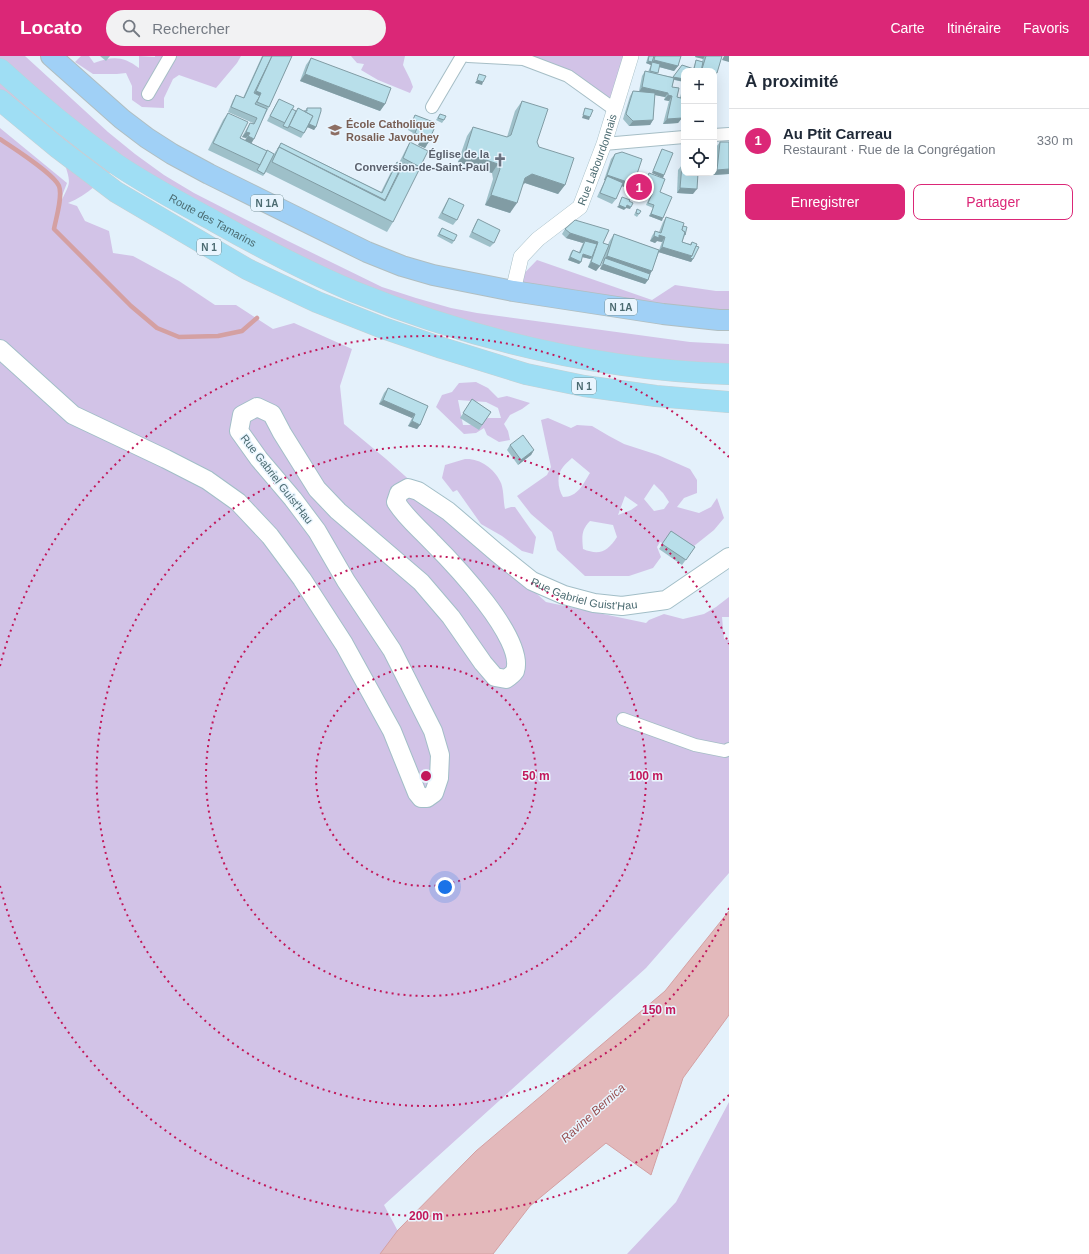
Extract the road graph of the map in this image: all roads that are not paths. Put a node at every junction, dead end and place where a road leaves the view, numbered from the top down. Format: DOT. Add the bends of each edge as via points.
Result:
graph roads {
  1 [pos="51,56"];
  2 [pos="170,56"];
  3 [pos="462,56"];
  4 [pos="468,56"];
  5 [pos="631,56"];
  6 [pos="0,69"];
  7 [pos="148,94"];
  8 [pos="0,100"];
  9 [pos="432,108"];
  10 [pos="614,109"];
  11 [pos="729,134"];
  12 [pos="717,135"];
  13 [pos="681,137"];
  14 [pos="604,144"];
  15 [pos="513,288"];
  16 [pos="729,320"];
  17 [pos="0,348"];
  18 [pos="729,374"];
  19 [pos="729,402"];
  20 [pos="729,557"];
  21 [pos="623,719"];
  22 [pos="729,750"];
  1 -- 15 [label="main road, N 1A" via="122,119 166,150 209,174 367,252 402,266 433,275"];
  2 -- 7 [label="street"];
  3 -- 9 [label="street"];
  4 -- 10 [label="street" via="523,59 568,76"];
  5 -- 10 [label="street, Rue Labourdonnais"];
  6 -- 18 [label="highway, Route des Tamarins / N 1" via="97,150 162,192 231,231 355,292 451,326 569,356 638,366"];
  8 -- 19 [label="highway, N 1" via="116,192 247,269 317,302 383,328 526,374 584,386 656,396"];
  10 -- 14 [label="street, Rue Labourdonnais"];
  11 -- 12 [label="street"];
  13 -- 14 [label="street"];
  14 -- 15 [label="street, Rue Labourdonnais" via="580,207 538,239 520,257"];
  15 -- 16 [label="main road, N 1A" via="663,314"];
  17 -- 20 [label="main road, Rue Gabriel Guist'Hau" via="73,415 200,476 238,502 270,536 302,579 344,644 392,731 421,798 427,798 434,793 439,778 440,755 433,731 392,650 346,581 317,531 239,431 242,415 257,407 272,414 316,489 421,582 451,617 495,677 506,679 514,673 517,662 512,644 494,613 472,586 403,514 396,502 399,493 408,488 418,491 448,511 532,581 564,595 594,603 622,606 666,600"];
  21 -- 22 [label="street" via="695,745"];
}
